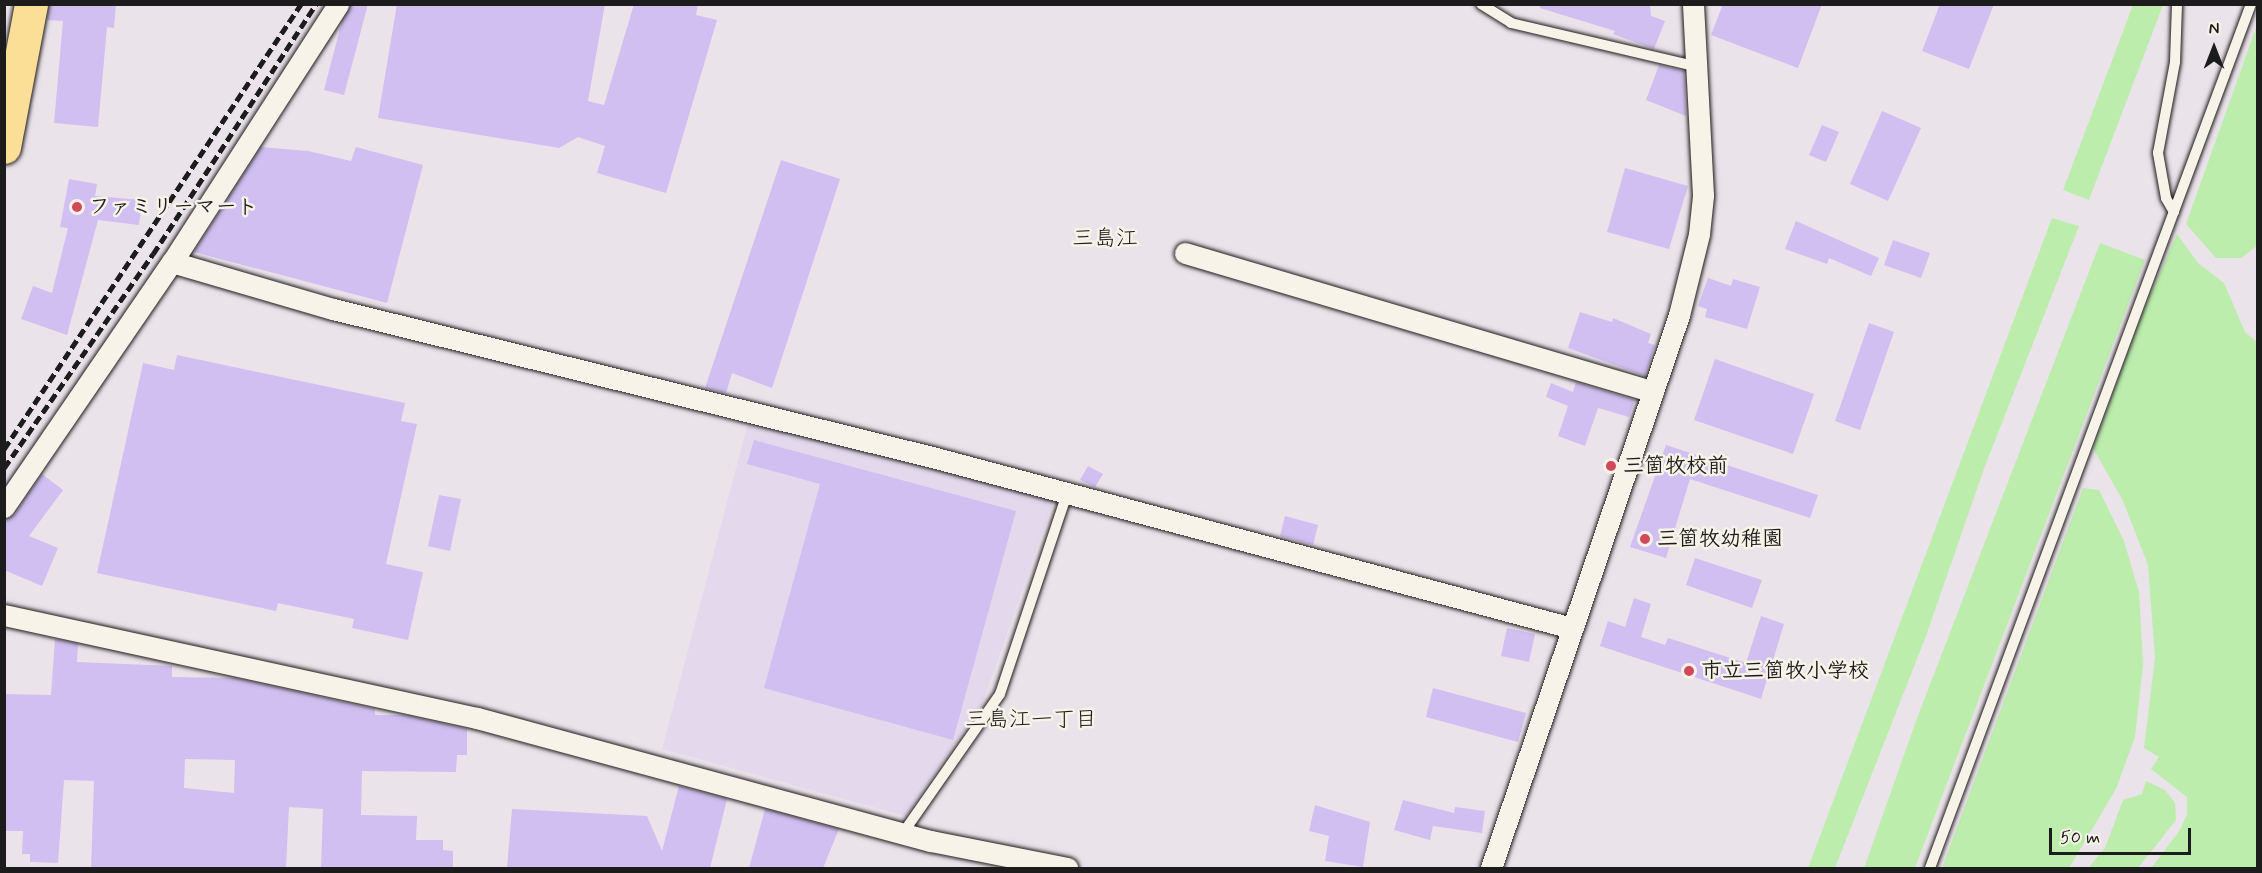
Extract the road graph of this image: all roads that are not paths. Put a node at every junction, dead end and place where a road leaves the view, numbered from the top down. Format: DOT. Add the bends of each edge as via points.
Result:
graph roads {
  1 [pos="31,4"];
  2 [pos="338,4"];
  3 [pos="1481,4"];
  4 [pos="1693,4"];
  5 [pos="2177,4"];
  6 [pos="2251,4"];
  7 [pos="1698,67"];
  8 [pos="4,147"];
  9 [pos="2174,212"];
  10 [pos="1185,253"];
  11 [pos="172,262"];
  12 [pos="1653,392"];
  13 [pos="1067,494"];
  14 [pos="4,507"];
  15 [pos="4,615"];
  16 [pos="1572,628"];
  17 [pos="903,833"];
  18 [pos="1067,868"];
  19 [pos="1491,868"];
  20 [pos="1930,868"];
  1 -- 8 [label="main road"];
  2 -- 11 [label="street"];
  3 -- 7 [label="lane" via="1511,23"];
  4 -- 7 [label="street"];
  5 -- 9 [label="lane" via="2175,62 2158,153 2166,198"];
  6 -- 9 [label="lane"];
  7 -- 12 [label="street" via="1703,195 1699,234 1679,315"];
  9 -- 20 [label="lane"];
  10 -- 12 [label="street"];
  11 -- 13 [label="street" via="333,309 630,380"];
  11 -- 14 [label="street"];
  12 -- 16 [label="street"];
  13 -- 16 [label="street"];
  13 -- 17 [label="lane" via="1000,694"];
  15 -- 17 [label="street" via="477,718"];
  16 -- 19 [label="street"];
  17 -- 18 [label="street"];
}
